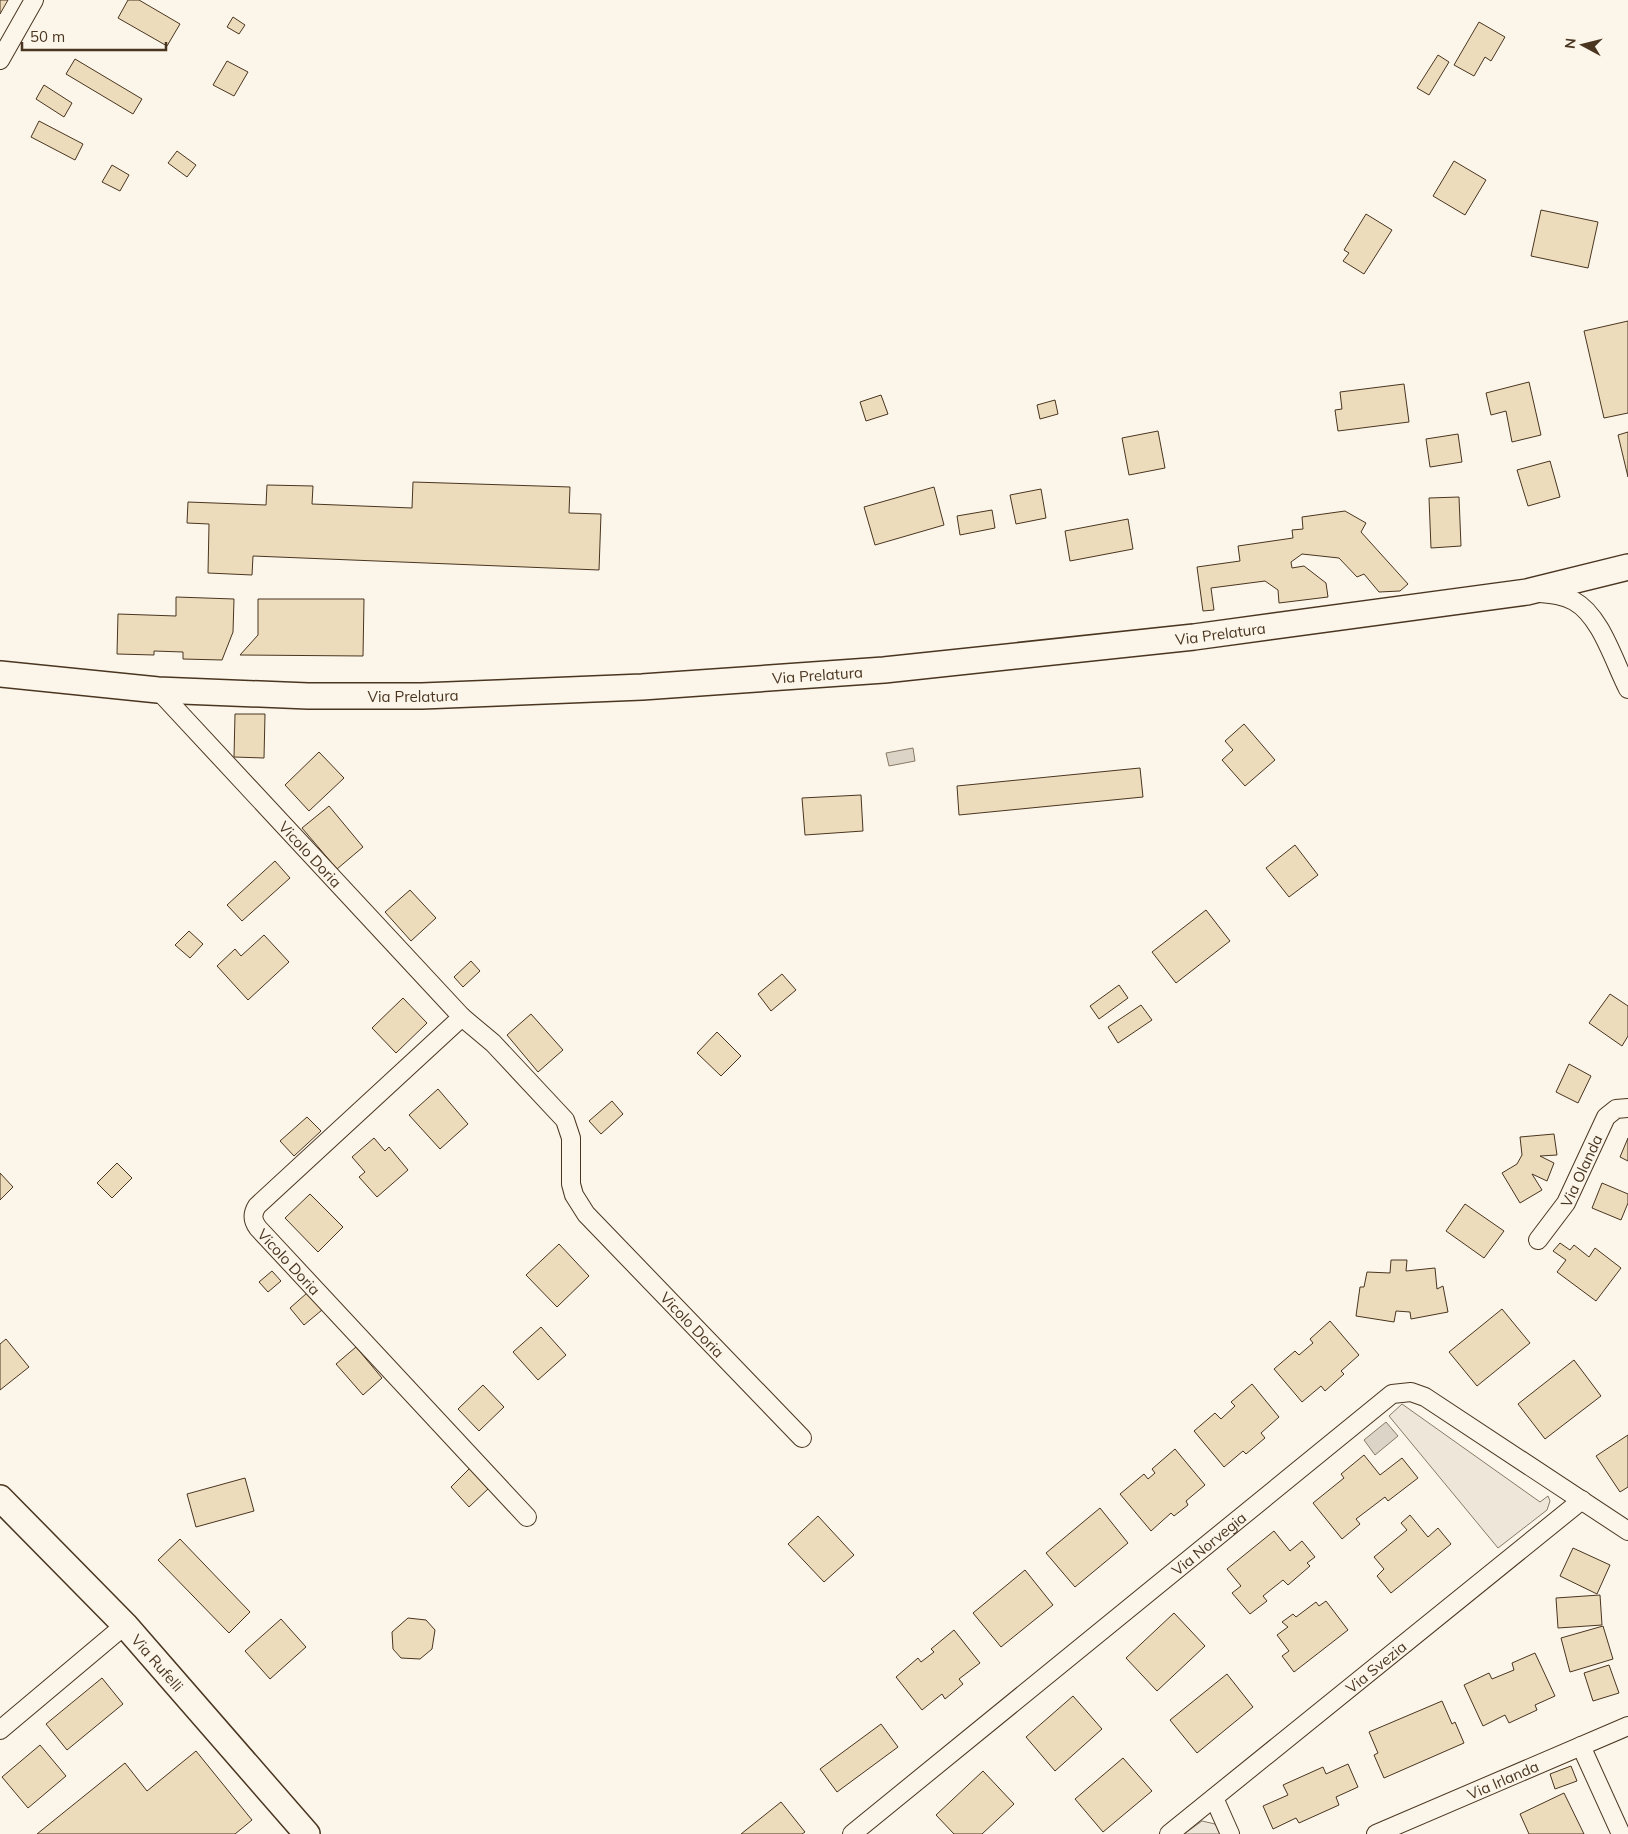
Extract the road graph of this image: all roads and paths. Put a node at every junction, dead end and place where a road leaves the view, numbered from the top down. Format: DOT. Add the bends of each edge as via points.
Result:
graph roads {
  1 [pos="34,0"];
  2 [pos="0,60"];
  3 [pos="1628,568"];
  4 [pos="1527,592"];
  5 [pos="0,674"];
  6 [pos="1628,689"];
  7 [pos="158,690"];
  8 [pos="462,1017"];
  9 [pos="1628,1108"];
  10 [pos="1538,1240"];
  11 [pos="802,1438"];
  12 [pos="0,1498"];
  13 [pos="1582,1500"];
  14 [pos="527,1517"];
  15 [pos="1628,1531"];
  16 [pos="125,1624"];
  17 [pos="1628,1726"];
  18 [pos="0,1730"];
  19 [pos="1581,1746"];
  20 [pos="1214,1798"];
  21 [pos="307,1834"];
  22 [pos="852,1834"];
  23 [pos="1169,1834"];
  24 [pos="1230,1834"];
  25 [pos="1376,1834"];
  26 [pos="1621,1834"];
  1 -- 2 [label="street"];
  3 -- 4 [label="street, Via Prelatura"];
  4 -- 6 [label="street" via="1565,597 1582,606 1594,620"];
  4 -- 7 [label="street, Via Prelatura" via="1194,637 884,670 642,687 422,696 308,696"];
  5 -- 7 [label="street, Via Prelatura"];
  7 -- 8 [label="street, Vicolo Doria"];
  8 -- 11 [label="street, Vicolo Doria" via="493,1043 565,1120 571,1138 571,1184 586,1214"];
  8 -- 14 [label="street, Vicolo Doria" via="257,1206 253,1217 258,1228"];
  9 -- 10 [label="street, Via Olanda" via="1616,1109 1606,1117 1566,1202"];
  12 -- 16 [label="street, Via Rufelli"];
  13 -- 15 [label="street, Via Norvegia"];
  13 -- 20 [label="street, Via Svezia"];
  13 -- 22 [label="street, Via Norvegia" via="1421,1395 1404,1391 1392,1394"];
  16 -- 18 [label="street"];
  16 -- 21 [label="street, Via Rufelli"];
  17 -- 19 [label="street, Via Irlanda"];
  19 -- 25 [label="street, Via Irlanda"];
  19 -- 26 [label="street"];
  20 -- 23 [label="street, Via Svezia"];
  20 -- 24 [label="street"];
}
